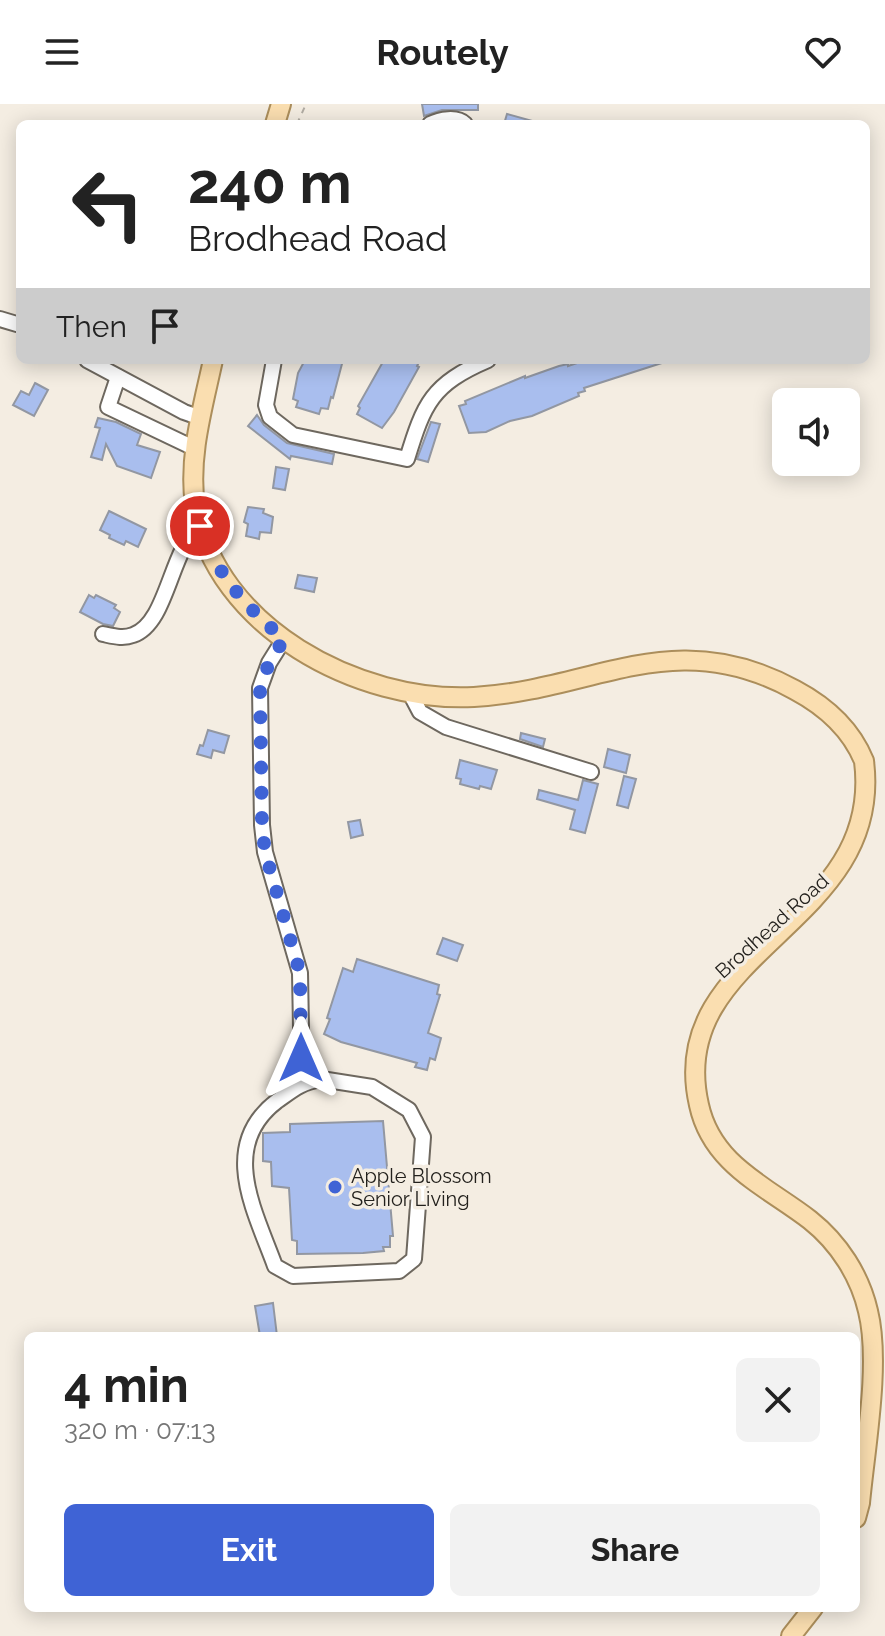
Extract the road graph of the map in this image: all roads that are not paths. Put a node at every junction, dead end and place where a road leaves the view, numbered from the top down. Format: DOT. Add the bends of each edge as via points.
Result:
graph roads {
  1 [pos="94,364"];
  2 [pos="212,364"];
  3 [pos="273,364"];
  4 [pos="479,364"];
  5 [pos="118,377"];
  6 [pos="201,418"];
  7 [pos="196,449"];
  8 [pos="200,526"];
  9 [pos="103,634"];
  10 [pos="284,639"];
  11 [pos="410,693"];
  12 [pos="591,772"];
  13 [pos="862,863"];
  14 [pos="837,900"];
  15 [pos="302,1083"];
  16 [pos="860,1503"];
  17 [pos="810,1612"];
  18 [pos="791,1636"];
  1 -- 5 [label="street"];
  2 -- 6 [label="main road"];
  3 -- 4 [label="street" via="266,405 270,417 293,435 407,459 439,388"];
  5 -- 6 [label="street"];
  5 -- 7 [label="street" via="108,407"];
  6 -- 7 [label="main road"];
  7 -- 8 [label="main road" via="193,484"];
  8 -- 9 [label="street" via="189,535 145,626 123,638"];
  8 -- 10 [label="main road" via="225,579"];
  10 -- 11 [label="main road" via="344,674"];
  10 -- 15 [label="street" via="260,688 262,825 300,973"];
  11 -- 12 [label="street" via="420,712 446,727"];
  11 -- 13 [label="main road" via="507,693 678,659 752,670 826,710 865,761 874,820"];
  14 -- 16 [label="main road, Brodhead Road" via="721,1004 700,1043 696,1088 708,1130 724,1155 824,1232 847,1261 863,1295 872,1331 873,1368"];
  15 -- 15 [label="street" via="265,1110 251,1129 244,1158 248,1194 275,1266 293,1276 399,1271 414,1259 423,1137 409,1110 372,1087 321,1079"];
  17 -- 18 [label="main road"];
}
